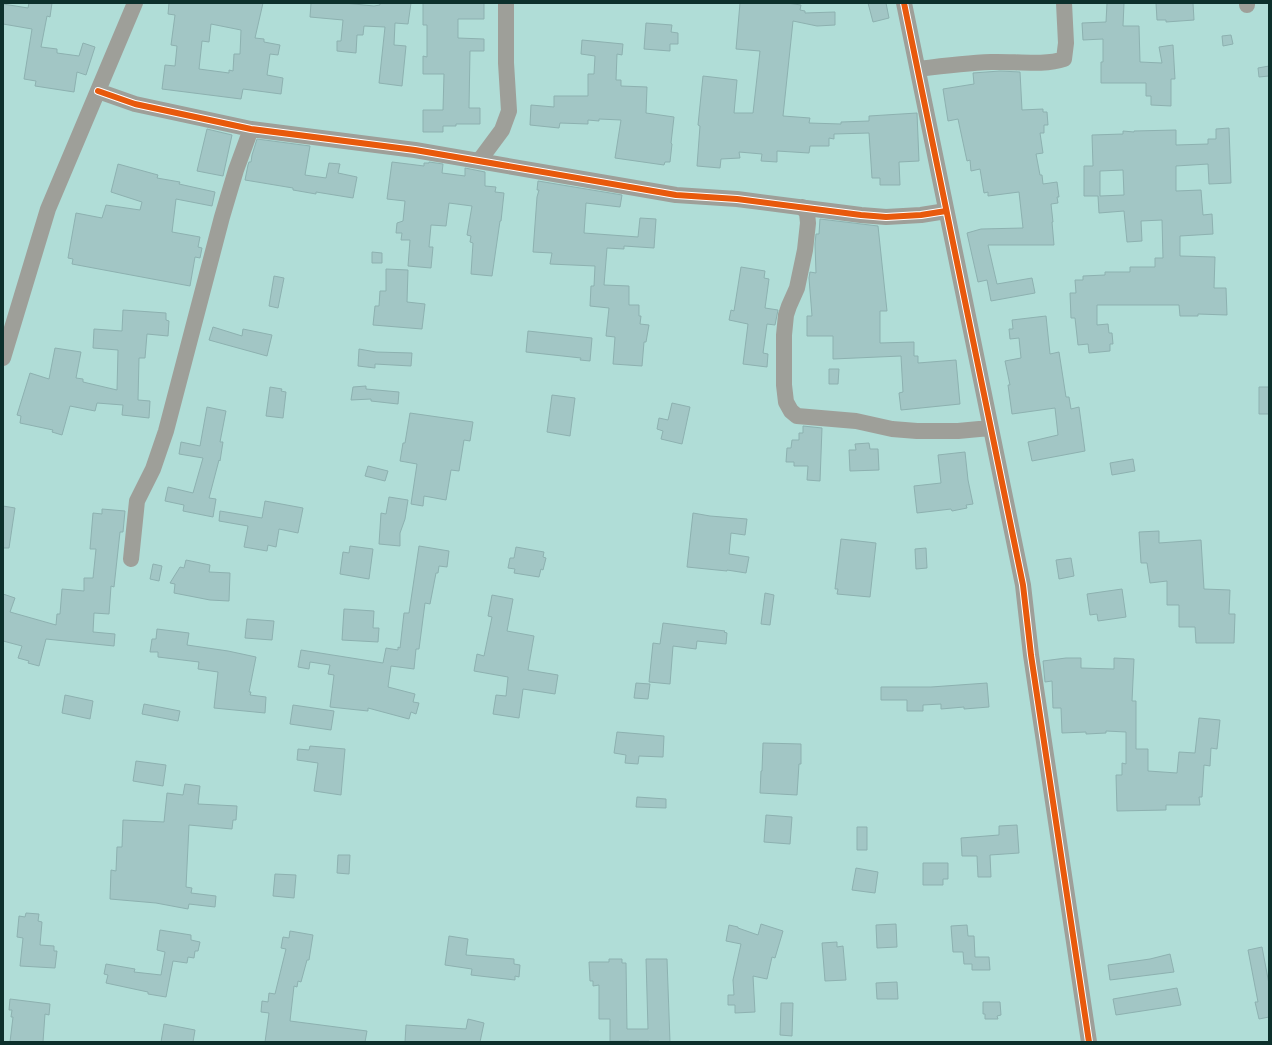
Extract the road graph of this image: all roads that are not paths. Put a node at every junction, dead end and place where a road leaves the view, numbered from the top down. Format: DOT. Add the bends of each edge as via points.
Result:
graph roads {
  1 [pos="135,3"];
  2 [pos="506,3"];
  3 [pos="904,3"];
  4 [pos="1064,3"];
  5 [pos="918,69"];
  6 [pos="98,91"];
  7 [pos="251,129"];
  8 [pos="479,161"];
  9 [pos="802,207"];
  10 [pos="946,211"];
  11 [pos="3,358"];
  12 [pos="990,428"];
  13 [pos="131,559"];
  14 [pos="1089,1042"];
  1 -- 6 [label="street"];
  2 -- 8 [label="street" via="508,117 502,130"];
  3 -- 5 [label="street"];
  4 -- 5 [label="street" via="1064,59 1016,63 967,63"];
  5 -- 10 [label="street"];
  6 -- 7 [label="street" via="135,104"];
  6 -- 11 [label="street" via="48,208"];
  7 -- 8 [label="street"];
  7 -- 13 [label="street" via="222,217 166,431 153,469 137,501"];
  8 -- 9 [label="street" via="663,194"];
  9 -- 10 [label="street" via="886,216"];
  9 -- 12 [label="street" via="807,213 808,223 805,250 797,288 786,315 784,335 784,385 786,402 791,411 797,416 856,421 892,429 951,431"];
  10 -- 12 [label="street"];
  12 -- 14 [label="street" via="1023,585 1031,656"];
}
